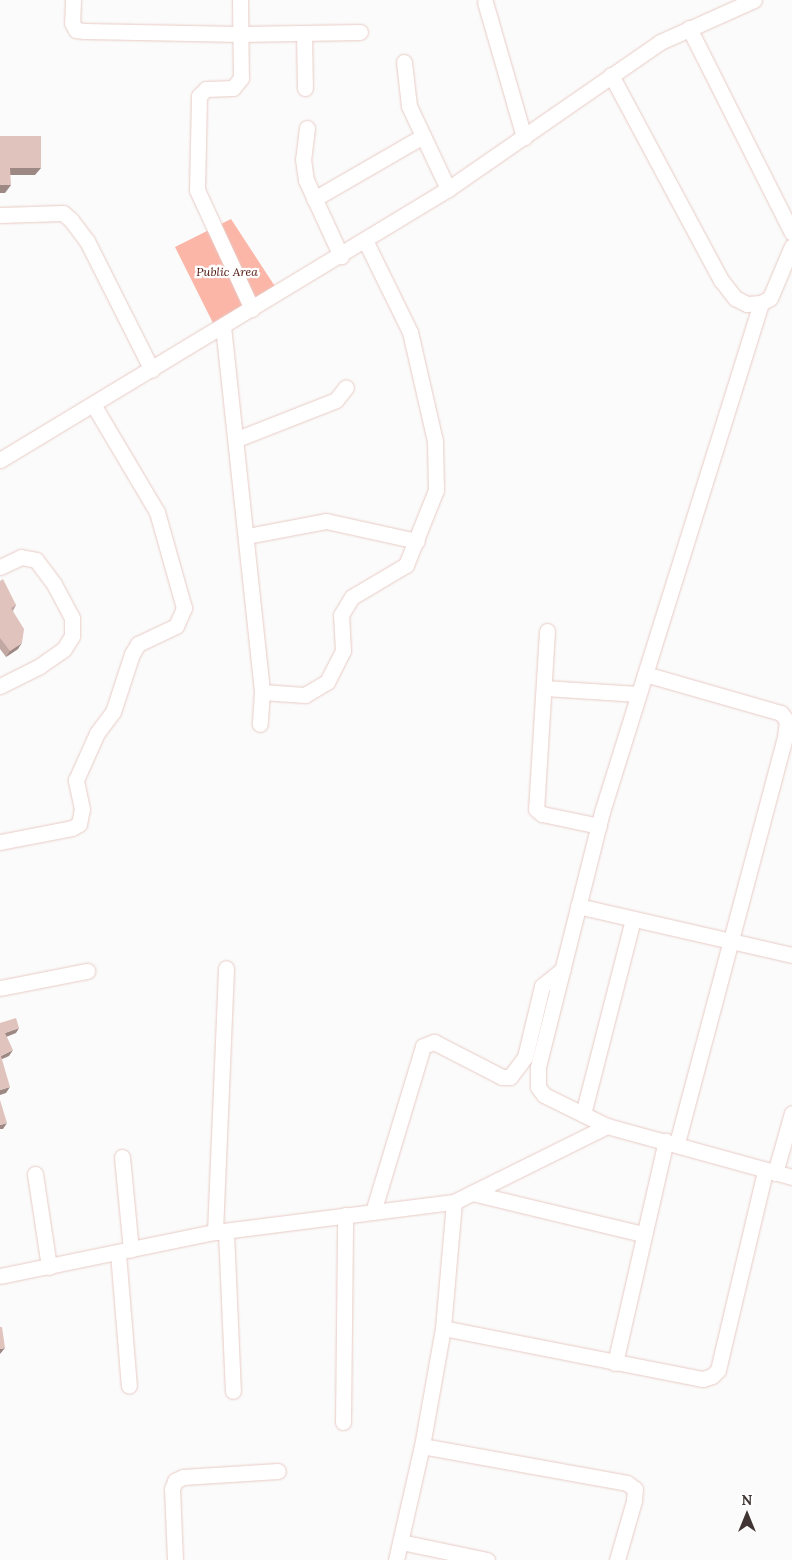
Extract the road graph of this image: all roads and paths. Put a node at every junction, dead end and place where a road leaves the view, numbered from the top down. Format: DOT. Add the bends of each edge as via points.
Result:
graph roads {
  1 [pos="73,0"];
  2 [pos="240,0"];
  3 [pos="754,0"];
  4 [pos="483,1"];
  5 [pos="690,28"];
  6 [pos="360,32"];
  7 [pos="304,33"];
  8 [pos="240,34"];
  9 [pos="404,62"];
  10 [pos="611,75"];
  11 [pos="305,88"];
  12 [pos="307,128"];
  13 [pos="423,136"];
  14 [pos="524,137"];
  15 [pos="448,189"];
  16 [pos="314,199"];
  17 [pos="0,216"];
  18 [pos="792,233"];
  19 [pos="365,240"];
  20 [pos="792,246"];
  21 [pos="341,256"];
  22 [pos="761,303"];
  23 [pos="252,309"];
  24 [pos="224,326"];
  25 [pos="152,370"];
  26 [pos="346,387"];
  27 [pos="94,406"];
  28 [pos="237,439"];
  29 [pos="0,460"];
  30 [pos="247,536"];
  31 [pos="417,541"];
  32 [pos="0,567"];
  33 [pos="547,631"];
  34 [pos="645,674"];
  35 [pos="0,686"];
  36 [pos="545,688"];
  37 [pos="262,692"];
  38 [pos="638,694"];
  39 [pos="260,724"];
  40 [pos="599,826"];
  41 [pos="0,842"];
  42 [pos="578,906"];
  43 [pos="633,919"];
  44 [pos="732,941"];
  45 [pos="792,955"];
  46 [pos="226,968"];
  47 [pos="563,969"];
  48 [pos="87,971"];
  49 [pos="0,988"];
  50 [pos="583,1114"];
  51 [pos="792,1114"];
  52 [pos="607,1126"];
  53 [pos="672,1142"];
  54 [pos="122,1157"];
  55 [pos="770,1172"];
  56 [pos="35,1174"];
  57 [pos="792,1177"];
  58 [pos="472,1193"];
  59 [pos="454,1202"];
  60 [pos="373,1212"];
  61 [pos="345,1215"];
  62 [pos="220,1232"];
  63 [pos="643,1234"];
  64 [pos="124,1251"];
  65 [pos="49,1267"];
  66 [pos="0,1276"];
  67 [pos="443,1328"];
  68 [pos="615,1363"];
  69 [pos="130,1386"];
  70 [pos="233,1391"];
  71 [pos="343,1422"];
  72 [pos="422,1446"];
  73 [pos="278,1471"];
  74 [pos="401,1542"];
  75 [pos="175,1560"];
  76 [pos="396,1560"];
  77 [pos="488,1560"];
  78 [pos="617,1560"];
  1 -- 8 [label="street" via="76,30"];
  2 -- 8 [label="street"];
  3 -- 5 [label="street"];
  4 -- 14 [label="street"];
  5 -- 10 [label="street" via="660,42"];
  5 -- 18 [label="street"];
  6 -- 7 [label="street"];
  7 -- 8 [label="street"];
  7 -- 11 [label="street"];
  8 -- 23 [label="street" via="241,78 233,88 206,89 199,96 197,190"];
  9 -- 13 [label="street" via="409,106"];
  10 -- 14 [label="street"];
  10 -- 22 [label="street" via="721,280 735,298 747,304"];
  12 -- 16 [label="street" via="303,159 306,180"];
  13 -- 15 [label="street"];
  13 -- 16 [label="street"];
  14 -- 15 [label="street"];
  15 -- 19 [label="street"];
  16 -- 21 [label="street"];
  17 -- 25 [label="street" via="63,213 71,220 87,241"];
  19 -- 21 [label="street"];
  19 -- 31 [label="street" via="410,332 435,441 436,490"];
  20 -- 22 [label="street" via="770,298"];
  21 -- 23 [label="street"];
  22 -- 34 [label="street"];
  23 -- 24 [label="street"];
  24 -- 25 [label="street"];
  24 -- 28 [label="street"];
  25 -- 27 [label="street"];
  26 -- 28 [label="street" via="336,400"];
  27 -- 29 [label="street"];
  27 -- 41 [label="street" via="156,512 184,608 176,626 138,644 132,654 113,712 97,733 76,780 82,809 79,824"];
  28 -- 30 [label="street"];
  30 -- 31 [label="street" via="326,521"];
  30 -- 37 [label="street"];
  31 -- 37 [label="street" via="406,565 352,597 341,615 343,652 327,682 305,695"];
  32 -- 35 [label="street" via="21,557 36,560 54,584 72,618 72,636 64,649 40,666"];
  33 -- 36 [label="street"];
  34 -- 38 [label="street"];
  34 -- 44 [label="street" via="781,712 787,721"];
  36 -- 38 [label="street"];
  36 -- 40 [label="street" via="536,809 542,814"];
  37 -- 39 [label="street"];
  38 -- 40 [label="street"];
  40 -- 42 [label="street"];
  42 -- 43 [label="street"];
  42 -- 47 [label="street"];
  43 -- 44 [label="street"];
  43 -- 50 [label="street"];
  44 -- 45 [label="street"];
  44 -- 53 [label="street"];
  46 -- 62 [label="street"];
  47 -- 50 [label="street" via="538,1067 538,1087 544,1095"];
  47 -- 60 [label="street" via="542,986 525,1057 510,1077 502,1077 434,1042 422,1046"];
  48 -- 49 [label="street"];
  50 -- 52 [label="street"];
  51 -- 55 [label="street"];
  52 -- 53 [label="street"];
  52 -- 58 [label="street"];
  53 -- 55 [label="street"];
  53 -- 63 [label="street"];
  54 -- 64 [label="street"];
  55 -- 57 [label="street"];
  55 -- 68 [label="street" via="718,1370 703,1379"];
  56 -- 65 [label="street"];
  58 -- 59 [label="street"];
  58 -- 63 [label="street"];
  59 -- 60 [label="street"];
  59 -- 67 [label="street"];
  60 -- 61 [label="street"];
  61 -- 62 [label="street"];
  61 -- 71 [label="street"];
  62 -- 64 [label="street"];
  62 -- 70 [label="street"];
  63 -- 68 [label="street"];
  64 -- 65 [label="street"];
  64 -- 69 [label="street"];
  65 -- 66 [label="street"];
  67 -- 68 [label="street"];
  67 -- 72 [label="street"];
  72 -- 74 [label="street"];
  72 -- 78 [label="street" via="627,1483 635,1489 634,1501"];
  73 -- 75 [label="street" via="183,1476 175,1481 172,1490"];
  74 -- 76 [label="street"];
  74 -- 77 [label="street"];
}
